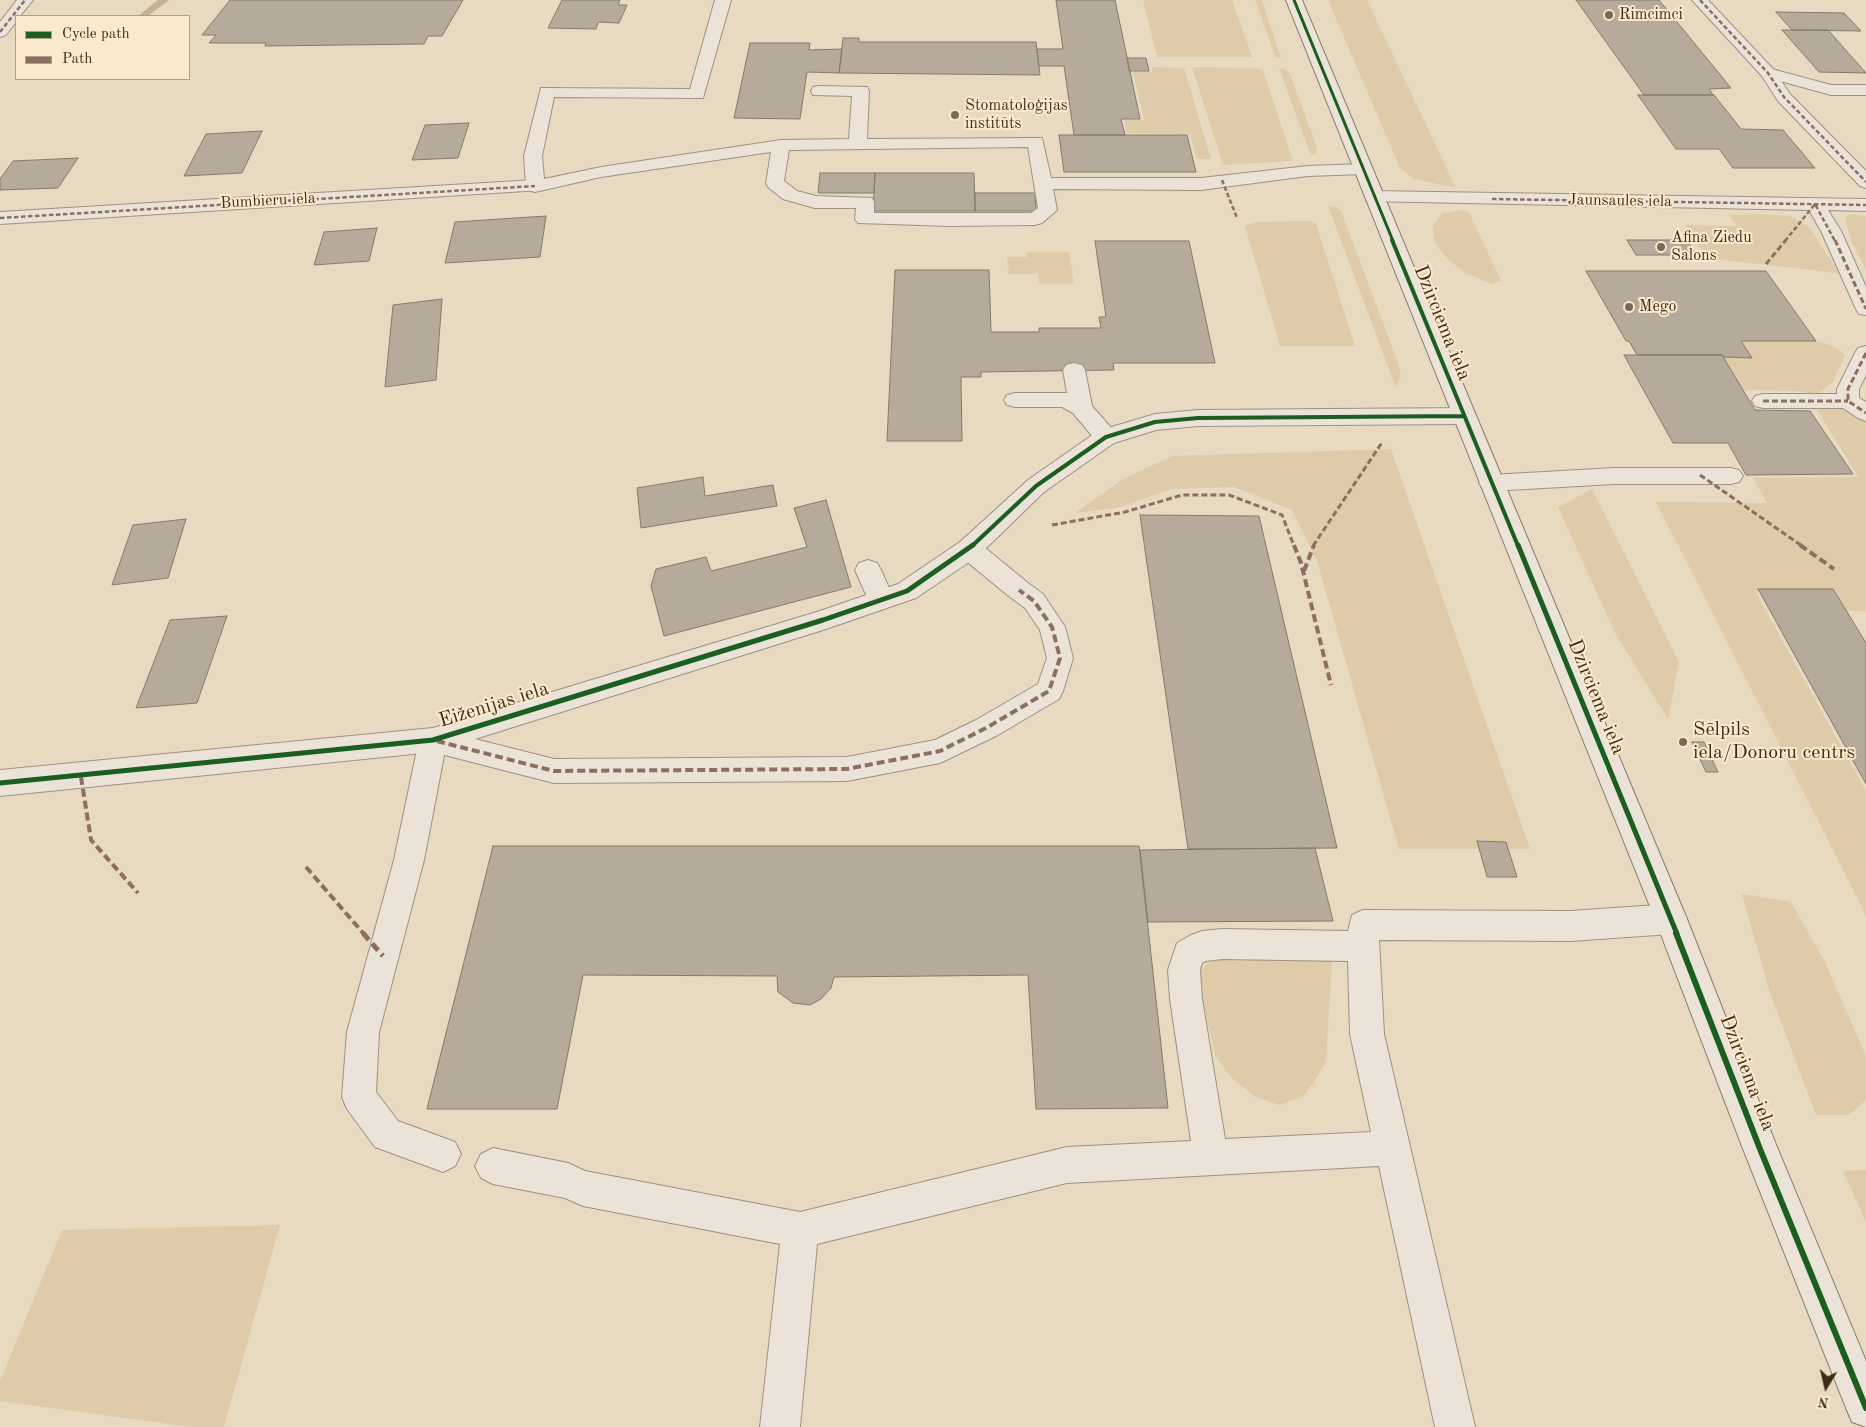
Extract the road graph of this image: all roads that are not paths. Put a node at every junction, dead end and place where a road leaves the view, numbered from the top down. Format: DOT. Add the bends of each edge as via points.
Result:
graph roads {
  1 [pos="25,0"];
  2 [pos="723,0"];
  3 [pos="1294,0"];
  4 [pos="1700,0"];
  5 [pos="0,32"];
  6 [pos="1768,73"];
  7 [pos="1866,90"];
  8 [pos="819,91"];
  9 [pos="781,144"];
  10 [pos="858,144"];
  11 [pos="1363,169"];
  12 [pos="1866,182"];
  13 [pos="1043,183"];
  14 [pos="535,186"];
  15 [pos="1374,197"];
  16 [pos="1815,204"];
  17 [pos="1866,205"];
  18 [pos="0,218"];
  19 [pos="1866,309"];
  20 [pos="1866,353"];
  21 [pos="1074,370"];
  22 [pos="1015,400"];
  23 [pos="1763,401"];
  24 [pos="1857,407"];
  25 [pos="1080,408"];
  26 [pos="1464,416"];
  27 [pos="1106,437"];
  28 [pos="1731,476"];
  29 [pos="1491,483"];
  30 [pos="969,549"];
  31 [pos="868,570"];
  32 [pos="881,599"];
  33 [pos="433,740"];
  34 [pos="0,783"];
  35 [pos="1670,918"];
  36 [pos="1364,946"];
  37 [pos="1391,1148"];
  38 [pos="443,1154"];
  39 [pos="1212,1157"];
  40 [pos="493,1166"];
  41 [pos="800,1230"];
  42 [pos="1866,1408"];
  43 [pos="780,1427"];
  44 [pos="1455,1427"];
  1 -- 5 [label="street"];
  2 -- 14 [label="street" via="697,94 546,92 533,156"];
  3 -- 11 [label="street, Dzirciema iela"];
  4 -- 6 [label="street"];
  6 -- 7 [label="street" via="1831,90"];
  6 -- 12 [label="street" via="1784,97"];
  8 -- 10 [label="street" via="861,91"];
  9 -- 10 [label="street, Bumbieru iela"];
  9 -- 13 [label="street" via="775,183 790,195 815,202 865,202 864,219 1035,219 1048,210"];
  9 -- 14 [label="street, Bumbieru iela" via="601,172"];
  10 -- 13 [label="street, Bumbieru iela" via="1036,142"];
  11 -- 13 [label="street" via="1308,171 1201,184"];
  11 -- 15 [label="street, Dzirciema iela"];
  14 -- 18 [label="street, Bumbieru iela"];
  15 -- 16 [label="street, Jaunsaules iela"];
  15 -- 26 [label="street, Dzirciema iela"];
  16 -- 17 [label="street, Jaunsaules iela"];
  16 -- 19 [label="street" via="1831,231"];
  20 -- 24 [label="street" via="1848,389"];
  21 -- 25 [label="street"];
  22 -- 25 [label="street" via="1065,400"];
  23 -- 24 [label="street"];
  25 -- 27 [label="street"];
  26 -- 27 [label="street, Eiženijas iela" via="1198,418 1155,422"];
  26 -- 29 [label="street, Dzirciema iela"];
  27 -- 30 [label="street, Eiženijas iela" via="1036,486"];
  28 -- 29 [label="street" via="1614,476"];
  29 -- 35 [label="street, Dzirciema iela"];
  30 -- 32 [label="street, Eiženijas iela" via="907,591"];
  30 -- 33 [label="street" via="1034,601 1052,627 1060,658 1049,690 940,751 847,769 554,771"];
  31 -- 32 [label="street"];
  32 -- 33 [label="street, Eiženijas iela"];
  33 -- 34 [label="street, Eiženijas iela"];
  33 -- 38 [label="street" via="409,860 364,1032 359,1097 387,1135"];
  35 -- 36 [label="street" via="1571,926 1364,925"];
  35 -- 42 [label="street, Dzirciema iela" via="1760,1150"];
  36 -- 37 [label="street" via="1367,1034"];
  36 -- 39 [label="street" via="1222,944 1202,946 1188,954 1184,970 1186,999"];
  37 -- 39 [label="street"];
  37 -- 44 [label="street"];
  39 -- 41 [label="street" via="1067,1165"];
  40 -- 41 [label="street" via="568,1181 583,1188"];
  41 -- 43 [label="street"];
}
